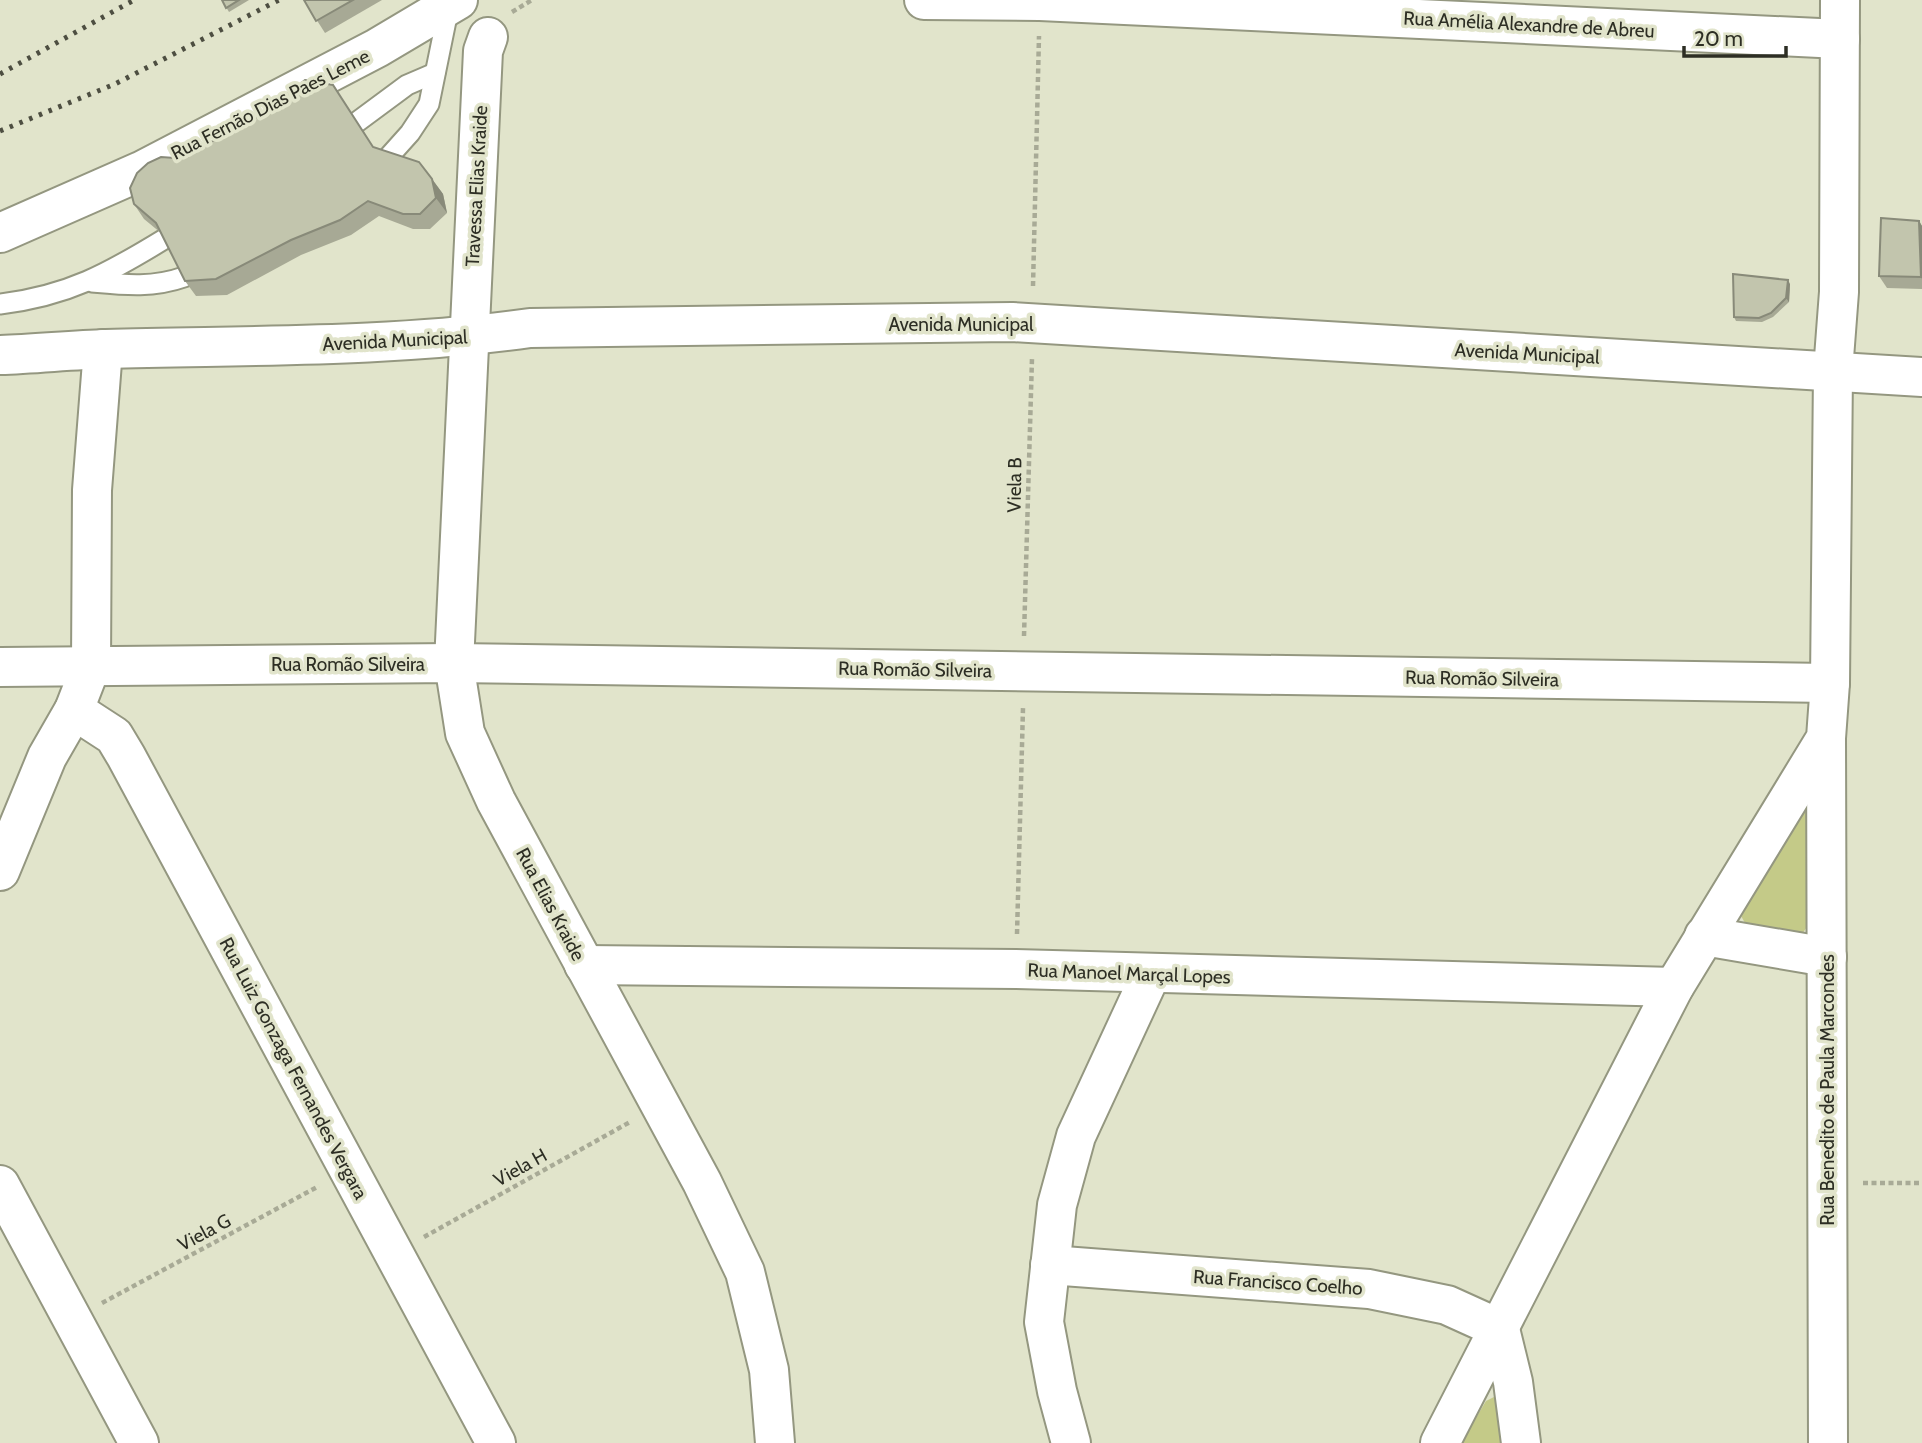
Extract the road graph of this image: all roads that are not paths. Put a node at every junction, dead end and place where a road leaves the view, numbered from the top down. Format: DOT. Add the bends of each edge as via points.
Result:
graph roads {
  1 [pos="924,0"];
  2 [pos="1840,0"];
  3 [pos="1040,1"];
  4 [pos="453,2"];
  5 [pos="1524,12"];
  6 [pos="488,37"];
  7 [pos="1840,38"];
  8 [pos="435,73"];
  9 [pos="357,122"];
  10 [pos="384,163"];
  11 [pos="0,233"];
  12 [pos="166,238"];
  13 [pos="184,277"];
  14 [pos="92,282"];
  15 [pos="0,304"];
  16 [pos="469,337"];
  17 [pos="103,349"];
  18 [pos="0,355"];
  19 [pos="1833,371"];
  20 [pos="1922,377"];
  21 [pos="454,663"];
  22 [pos="91,666"];
  23 [pos="0,667"];
  24 [pos="1830,683"];
  25 [pos="74,710"];
  26 [pos="1826,738"];
  27 [pos="0,871"];
  28 [pos="1704,936"];
  29 [pos="1827,957"];
  30 [pos="584,965"];
  31 [pos="1152,974"];
  32 [pos="1674,987"];
  33 [pos="0,1185"];
  34 [pos="1050,1265"];
  35 [pos="1500,1329"];
  36 [pos="139,1443"];
  37 [pos="496,1443"];
  38 [pos="775,1443"];
  39 [pos="1071,1443"];
  40 [pos="1440,1443"];
  41 [pos="1521,1443"];
  42 [pos="1828,1443"];
  1 -- 3 [label="street, Rua Amélia Alexandre de Abreu"];
  2 -- 7 [label="street, Rua Benedito de Paula Marcondes"];
  3 -- 5 [label="street, Rua Amélia Alexandre de Abreu"];
  4 -- 8 [label="lane"];
  4 -- 11 [label="street, Rua Fernão Dias Paes Leme" via="356,59 153,164"];
  5 -- 7 [label="street, Rua Amélia Alexandre de Abreu"];
  6 -- 16 [label="street, Travessa Elias Kraide" via="483,51"];
  7 -- 19 [label="street, Rua Benedito de Paula Marcondes" via="1839,292"];
  8 -- 9 [label="lane" via="407,85"];
  8 -- 10 [label="lane" via="433,93 423,115"];
  12 -- 14 [label="lane"];
  13 -- 14 [label="lane" via="131,286"];
  14 -- 15 [label="lane" via="32,300"];
  16 -- 17 [label="street, Avenida Municipal"];
  16 -- 19 [label="street, Avenida Municipal" via="530,328 1032,323"];
  16 -- 21 [label="street, Rua Elias Kraide"];
  17 -- 18 [label="street, Avenida Municipal"];
  17 -- 22 [label="street" via="92,490"];
  19 -- 20 [label="street, Avenida Municipal"];
  19 -- 24 [label="street, Rua Benedito de Paula Marcondes"];
  21 -- 22 [label="street, Rua Romão Silveira"];
  21 -- 24 [label="street, Rua Romão Silveira"];
  21 -- 30 [label="street, Rua Elias Kraide" via="465,733"];
  22 -- 23 [label="street, Rua Romão Silveira"];
  22 -- 25 [label="street"];
  24 -- 26 [label="street, Rua Benedito de Paula Marcondes"];
  25 -- 27 [label="street" via="47,757"];
  25 -- 37 [label="street, Rua Luiz Gonzaga Fernandes Vergara" via="114,736 127,756"];
  26 -- 28 [label="street"];
  26 -- 29 [label="street, Rua Benedito de Paula Marcondes"];
  28 -- 29 [label="street"];
  28 -- 32 [label="street"];
  29 -- 42 [label="street, Rua Benedito de Paula Marcondes"];
  30 -- 31 [label="street, Rua Manoel Marçal Lopes"];
  30 -- 38 [label="street, Rua Elias Kraide" via="746,1272 769,1370"];
  31 -- 32 [label="street, Rua Manoel Marçal Lopes"];
  31 -- 34 [label="street" via="1076,1136 1057,1205"];
  32 -- 35 [label="street"];
  33 -- 36 [label="street"];
  34 -- 35 [label="street, Rua Francisco Coelho" via="1369,1289 1447,1305"];
  34 -- 39 [label="street" via="1044,1322"];
  35 -- 40 [label="street"];
  35 -- 41 [label="street"];
}
